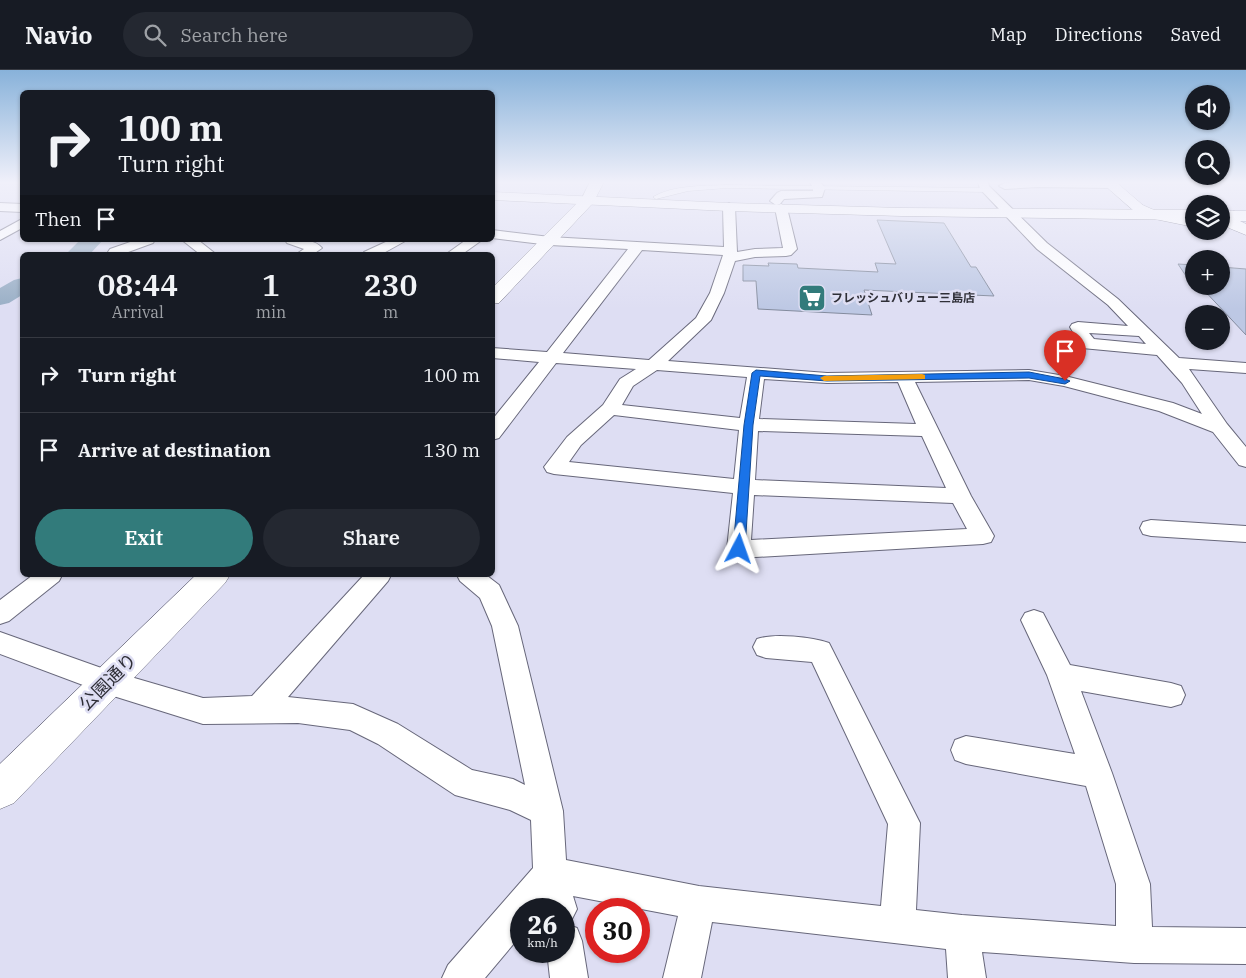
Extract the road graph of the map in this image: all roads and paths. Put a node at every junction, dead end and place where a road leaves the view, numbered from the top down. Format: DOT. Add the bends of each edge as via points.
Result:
graph roads {
  1 [pos="20,224"];
  2 [pos="564,224"];
  3 [pos="729,224"];
  4 [pos="784,224"];
  5 [pos="1021,224"];
  6 [pos="1235,224"];
  7 [pos="1230,228"];
  8 [pos="1246,231"];
  9 [pos="495,234"];
  10 [pos="0,236"];
  11 [pos="550,241"];
  12 [pos="142,242"];
  13 [pos="192,242"];
  14 [pos="298,242"];
  15 [pos="396,242"];
  16 [pos="472,242"];
  17 [pos="638,246"];
  18 [pos="115,252"];
  19 [pos="206,252"];
  20 [pos="308,252"];
  21 [pos="375,252"];
  22 [pos="457,252"];
  23 [pos="730,255"];
  24 [pos="495,296"];
  25 [pos="1144,332"];
  26 [pos="1162,350"];
  27 [pos="495,353"];
  28 [pos="553,357"];
  29 [pos="1174,363"];
  30 [pos="652,366"];
  31 [pos="1246,368"];
  32 [pos="756,373"];
  33 [pos="904,378"];
  34 [pos="610,409"];
  35 [pos="749,425"];
  36 [pos="1220,428"];
  37 [pos="495,430"];
  38 [pos="930,430"];
  39 [pos="1246,460"];
  40 [pos="743,487"];
  41 [pos="960,496"];
  42 [pos="1151,528"];
  43 [pos="1246,534"];
  44 [pos="47,577"];
  45 [pos="213,577"];
  46 [pos="377,577"];
  47 [pos="471,577"];
  48 [pos="0,614"];
  49 [pos="1034,620"];
  50 [pos="0,643"];
  51 [pos="766,647"];
  52 [pos="1061,675"];
  53 [pos="107,682"];
  54 [pos="1171,695"];
  55 [pos="259,708"];
  56 [pos="966,750"];
  57 [pos="1098,773"];
  58 [pos="0,790"];
  59 [pos="547,812"];
  60 [pos="550,874"];
  61 [pos="556,898"];
  62 [pos="700,903"];
  63 [pos="897,925"];
  64 [pos="962,933"];
  65 [pos="1134,945"];
  66 [pos="1246,946"];
  67 [pos="567,963"];
  68 [pos="461,978"];
  69 [pos="569,978"];
  70 [pos="682,978"];
  71 [pos="967,978"];
  1 -- 10 [label="street"];
  2 -- 11 [label="main road"];
  3 -- 23 [label="street"];
  4 -- 23 [label="street" via="790,249 786,252"];
  5 -- 25 [label="street"];
  6 -- 8 [label="main road"];
  7 -- 8 [label="main road"];
  9 -- 11 [label="street"];
  11 -- 17 [label="street"];
  11 -- 24 [label="main road"];
  12 -- 18 [label="street"];
  13 -- 19 [label="street"];
  14 -- 20 [label="street" via="316,248"];
  15 -- 21 [label="street"];
  16 -- 22 [label="street"];
  17 -- 23 [label="street"];
  17 -- 28 [label="street"];
  23 -- 30 [label="street" via="717,293 703,320"];
  25 -- 26 [label="street"];
  25 -- 26 [label="street" via="1078,327 1088,344"];
  26 -- 29 [label="street"];
  27 -- 28 [label="street"];
  28 -- 30 [label="street"];
  28 -- 37 [label="street"];
  29 -- 31 [label="street"];
  29 -- 36 [label="street"];
  30 -- 32 [label="street"];
  30 -- 34 [label="street" via="626,383"];
  32 -- 33 [label="street" via="827,378"];
  32 -- 35 [label="street"];
  33 -- 36 [label="street" via="1029,375 1166,407"];
  33 -- 38 [label="street"];
  34 -- 35 [label="street"];
  34 -- 40 [label="street" via="574,441 554,467"];
  35 -- 38 [label="street"];
  35 -- 40 [label="street"];
  36 -- 39 [label="street"];
  38 -- 41 [label="street"];
  40 -- 41 [label="street"];
  40 -- 41 [label="street" via="739,549 982,536"];
  42 -- 43 [label="street"];
  44 -- 48 [label="street"];
  45 -- 53 [label="main road, 公園通り"];
  46 -- 55 [label="street"];
  47 -- 59 [label="street" via="490,592 505,626"];
  49 -- 52 [label="street"];
  50 -- 53 [label="street"];
  51 -- 63 [label="street" via="820,652 904,822"];
  52 -- 54 [label="street"];
  52 -- 57 [label="street"];
  53 -- 55 [label="street" via="203,711"];
  53 -- 58 [label="main road, 公園通り"];
  55 -- 59 [label="street" via="353,717 388,734 466,784 513,795"];
  56 -- 57 [label="street"];
  57 -- 65 [label="street" via="1134,884"];
  59 -- 60 [label="street"];
  60 -- 61 [label="street"];
  60 -- 62 [label="street"];
  60 -- 68 [label="street"];
  62 -- 63 [label="street"];
  62 -- 70 [label="street"];
  63 -- 64 [label="street"];
  64 -- 65 [label="street"];
  64 -- 71 [label="street"];
  65 -- 66 [label="street"];
  67 -- 69 [label="street"];
}
